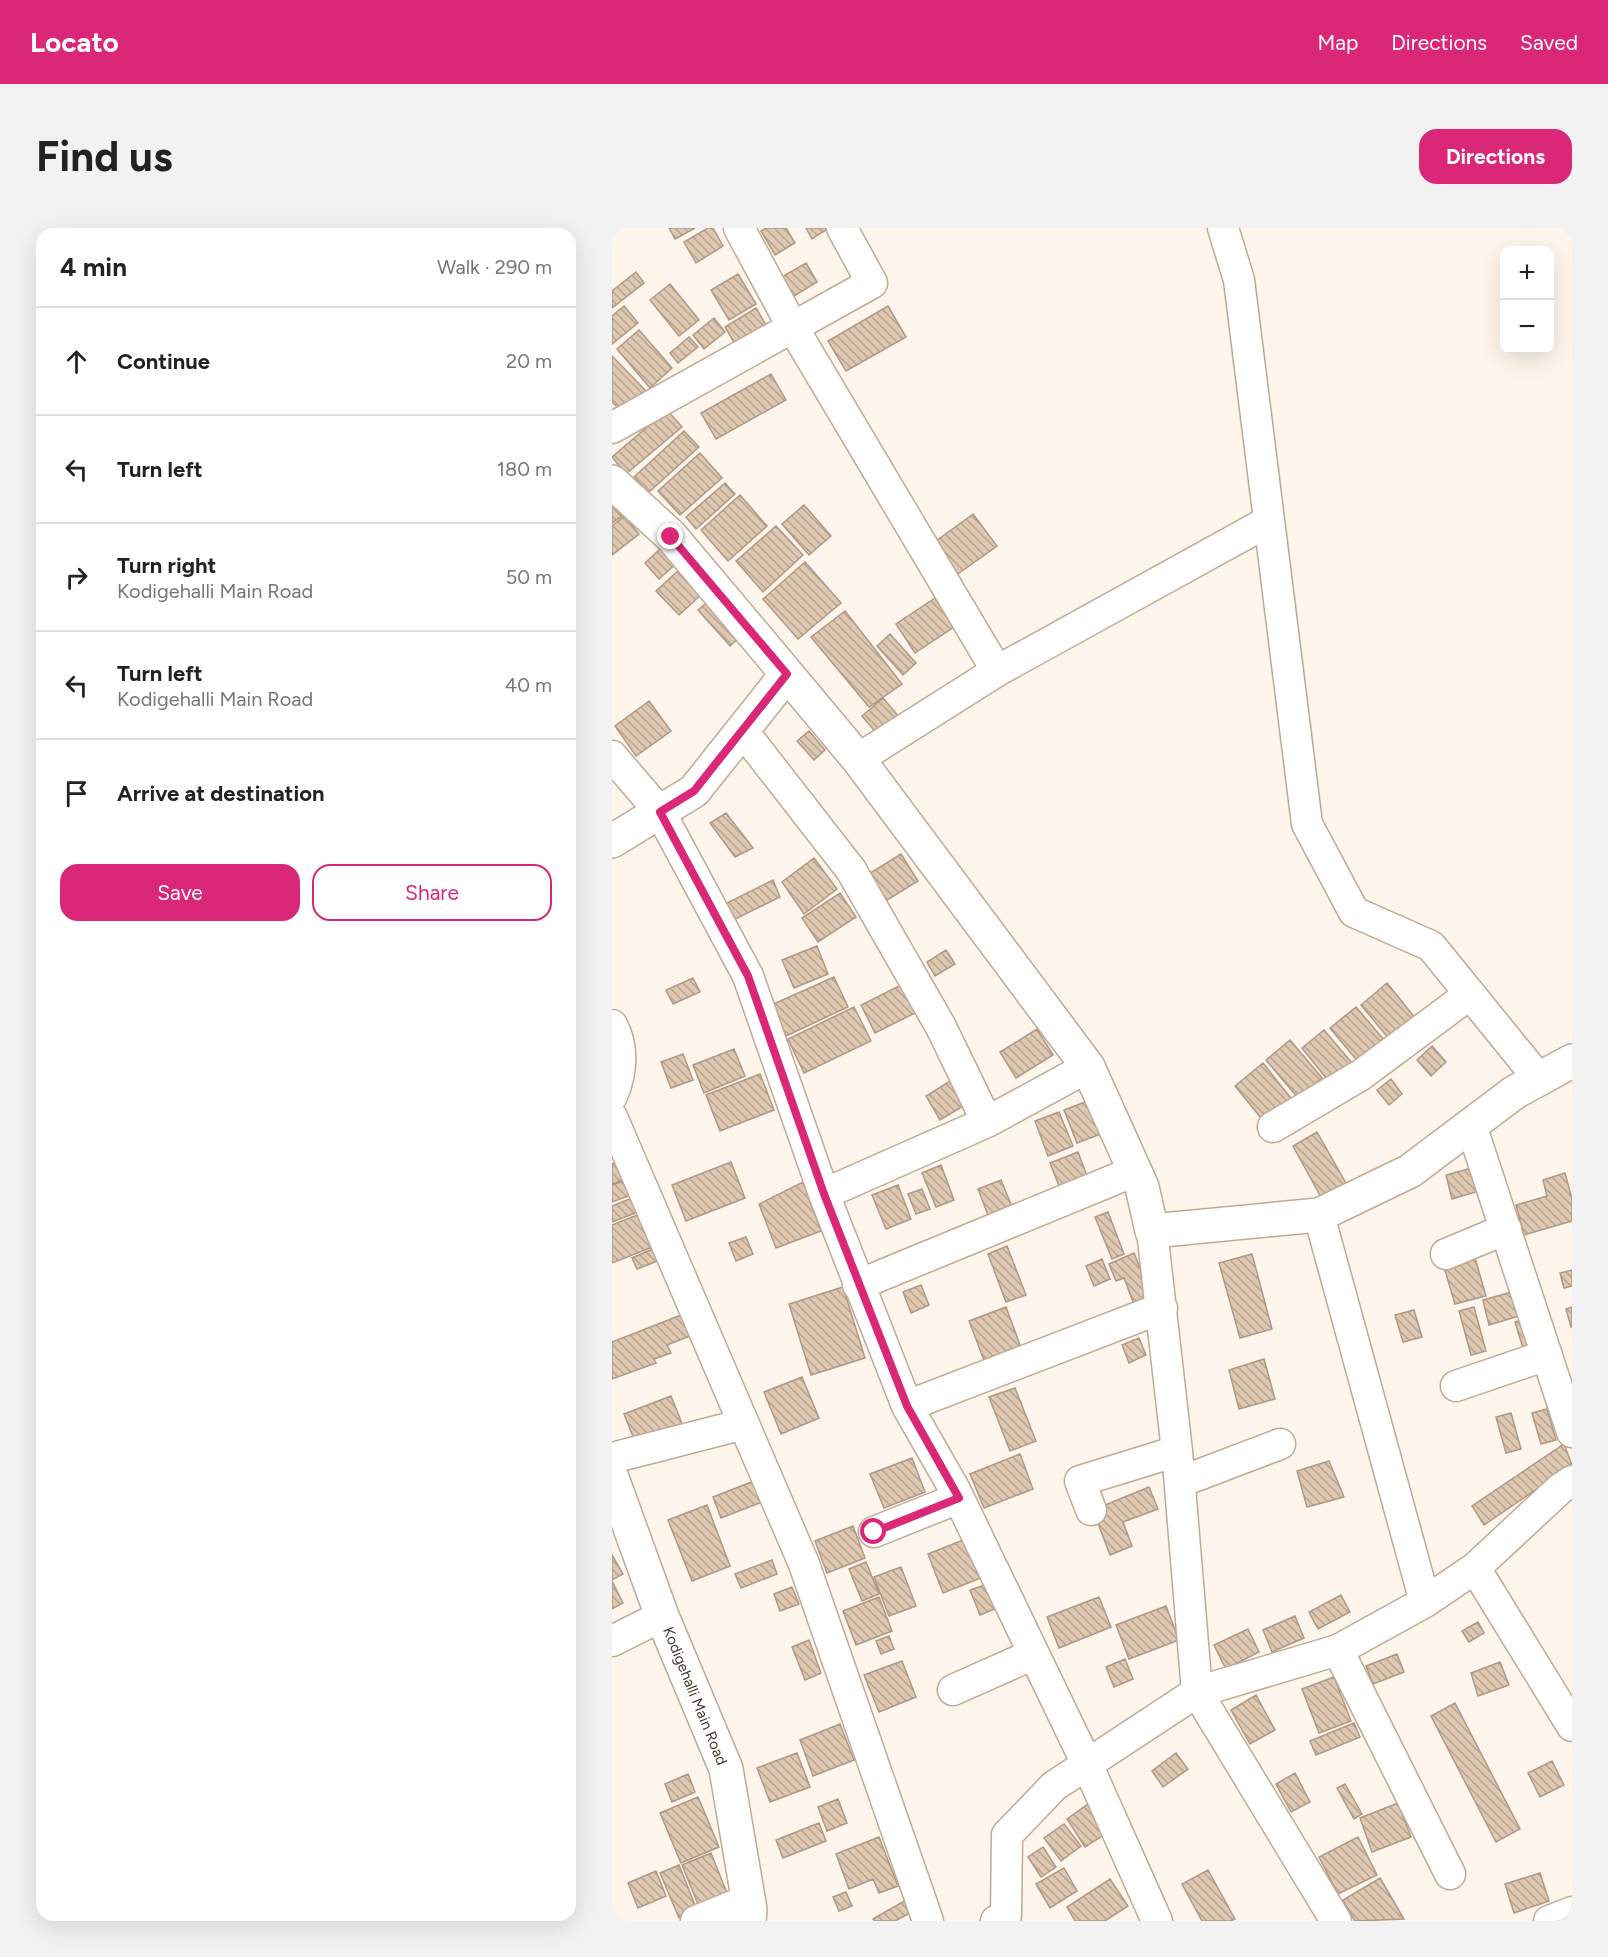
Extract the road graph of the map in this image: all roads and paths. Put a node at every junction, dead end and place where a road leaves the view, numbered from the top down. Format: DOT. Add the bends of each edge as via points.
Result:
graph roads {
  1 [pos="740,228"];
  2 [pos="842,228"];
  3 [pos="1223,228"];
  4 [pos="792,326"];
  5 [pos="612,428"];
  6 [pos="612,482"];
  7 [pos="1269,521"];
  8 [pos="997,671"];
  9 [pos="787,674"];
  10 [pos="742,730"];
  11 [pos="612,756"];
  12 [pos="858,759"];
  13 [pos="660,812"];
  14 [pos="612,841"];
  15 [pos="1470,994"];
  16 [pos="612,1024"];
  17 [pos="1572,1061"];
  18 [pos="1088,1067"];
  19 [pos="1539,1079"];
  20 [pos="612,1096"];
  21 [pos="612,1117"];
  22 [pos="987,1122"];
  23 [pos="1471,1125"];
  24 [pos="1273,1126"];
  25 [pos="1136,1171"];
  26 [pos="824,1194"];
  27 [pos="1319,1215"];
  28 [pos="1506,1229"];
  29 [pos="1152,1231"];
  30 [pos="1446,1254"];
  31 [pos="858,1285"];
  32 [pos="1162,1308"];
  33 [pos="1547,1354"];
  34 [pos="1456,1386"];
  35 [pos="907,1406"];
  36 [pos="744,1424"];
  37 [pos="1572,1432"];
  38 [pos="1280,1444"];
  39 [pos="1177,1450"];
  40 [pos="612,1458"];
  41 [pos="612,1478"];
  42 [pos="1180,1482"];
  43 [pos="1568,1492"];
  44 [pos="959,1498"];
  45 [pos="1091,1510"];
  46 [pos="874,1532"];
  47 [pos="1475,1568"];
  48 [pos="1425,1602"];
  49 [pos="662,1616"];
  50 [pos="612,1641"];
  51 [pos="1338,1650"];
  52 [pos="1034,1654"];
  53 [pos="953,1690"];
  54 [pos="1197,1692"];
  55 [pos="1572,1726"];
  56 [pos="1087,1764"];
  57 [pos="1450,1874"];
  58 [pos="749,1910"];
  59 [pos="1572,1912"];
  60 [pos="1004,1919"];
  61 [pos="696,1921"];
  62 [pos="928,1921"];
  63 [pos="1157,1921"];
  64 [pos="1336,1921"];
  65 [pos="1549,1921"];
  1 -- 4 [label="street"];
  2 -- 4 [label="street" via="872,283"];
  3 -- 7 [label="street" via="1239,280"];
  4 -- 5 [label="street"];
  4 -- 8 [label="street"];
  6 -- 9 [label="street" via="671,537"];
  7 -- 8 [label="street"];
  7 -- 15 [label="street" via="1308,824 1354,912 1431,946"];
  8 -- 12 [label="street"];
  9 -- 10 [label="street"];
  9 -- 12 [label="street"];
  10 -- 13 [label="street" via="694,791"];
  10 -- 22 [label="street" via="851,870 941,1027"];
  11 -- 13 [label="street"];
  12 -- 18 [label="street"];
  13 -- 14 [label="street"];
  13 -- 26 [label="street" via="748,976"];
  15 -- 19 [label="street"];
  15 -- 24 [label="street" via="1361,1075"];
  16 -- 20 [label="street" via="621,1060"];
  17 -- 19 [label="street"];
  18 -- 22 [label="street"];
  18 -- 25 [label="street"];
  19 -- 23 [label="street"];
  21 -- 36 [label="street"];
  22 -- 26 [label="street"];
  23 -- 27 [label="street" via="1410,1171"];
  23 -- 28 [label="street"];
  25 -- 29 [label="street"];
  25 -- 31 [label="street"];
  26 -- 31 [label="street"];
  27 -- 29 [label="street"];
  27 -- 48 [label="street"];
  28 -- 30 [label="street"];
  28 -- 33 [label="street"];
  29 -- 32 [label="street"];
  31 -- 35 [label="street"];
  32 -- 35 [label="street"];
  32 -- 39 [label="street"];
  33 -- 34 [label="street"];
  33 -- 37 [label="street"];
  35 -- 44 [label="street"];
  36 -- 40 [label="street"];
  36 -- 62 [label="street" via="804,1564"];
  38 -- 42 [label="street"];
  39 -- 42 [label="street"];
  39 -- 45 [label="street" via="1080,1481"];
  41 -- 49 [label="street, Kodigehalli Main Road"];
  42 -- 54 [label="street"];
  43 -- 47 [label="street"];
  44 -- 46 [label="street"];
  44 -- 52 [label="street"];
  47 -- 48 [label="street"];
  47 -- 55 [label="street"];
  48 -- 51 [label="street"];
  49 -- 50 [label="street"];
  49 -- 58 [label="street, Kodigehalli Main Road" via="726,1769"];
  51 -- 54 [label="street"];
  51 -- 57 [label="street"];
  52 -- 53 [label="street"];
  52 -- 56 [label="street"];
  54 -- 56 [label="street"];
  54 -- 64 [label="street"];
  56 -- 60 [label="street" via="1054,1786 1007,1835"];
  56 -- 63 [label="street"];
  58 -- 61 [label="street"];
  59 -- 65 [label="street"];
}
